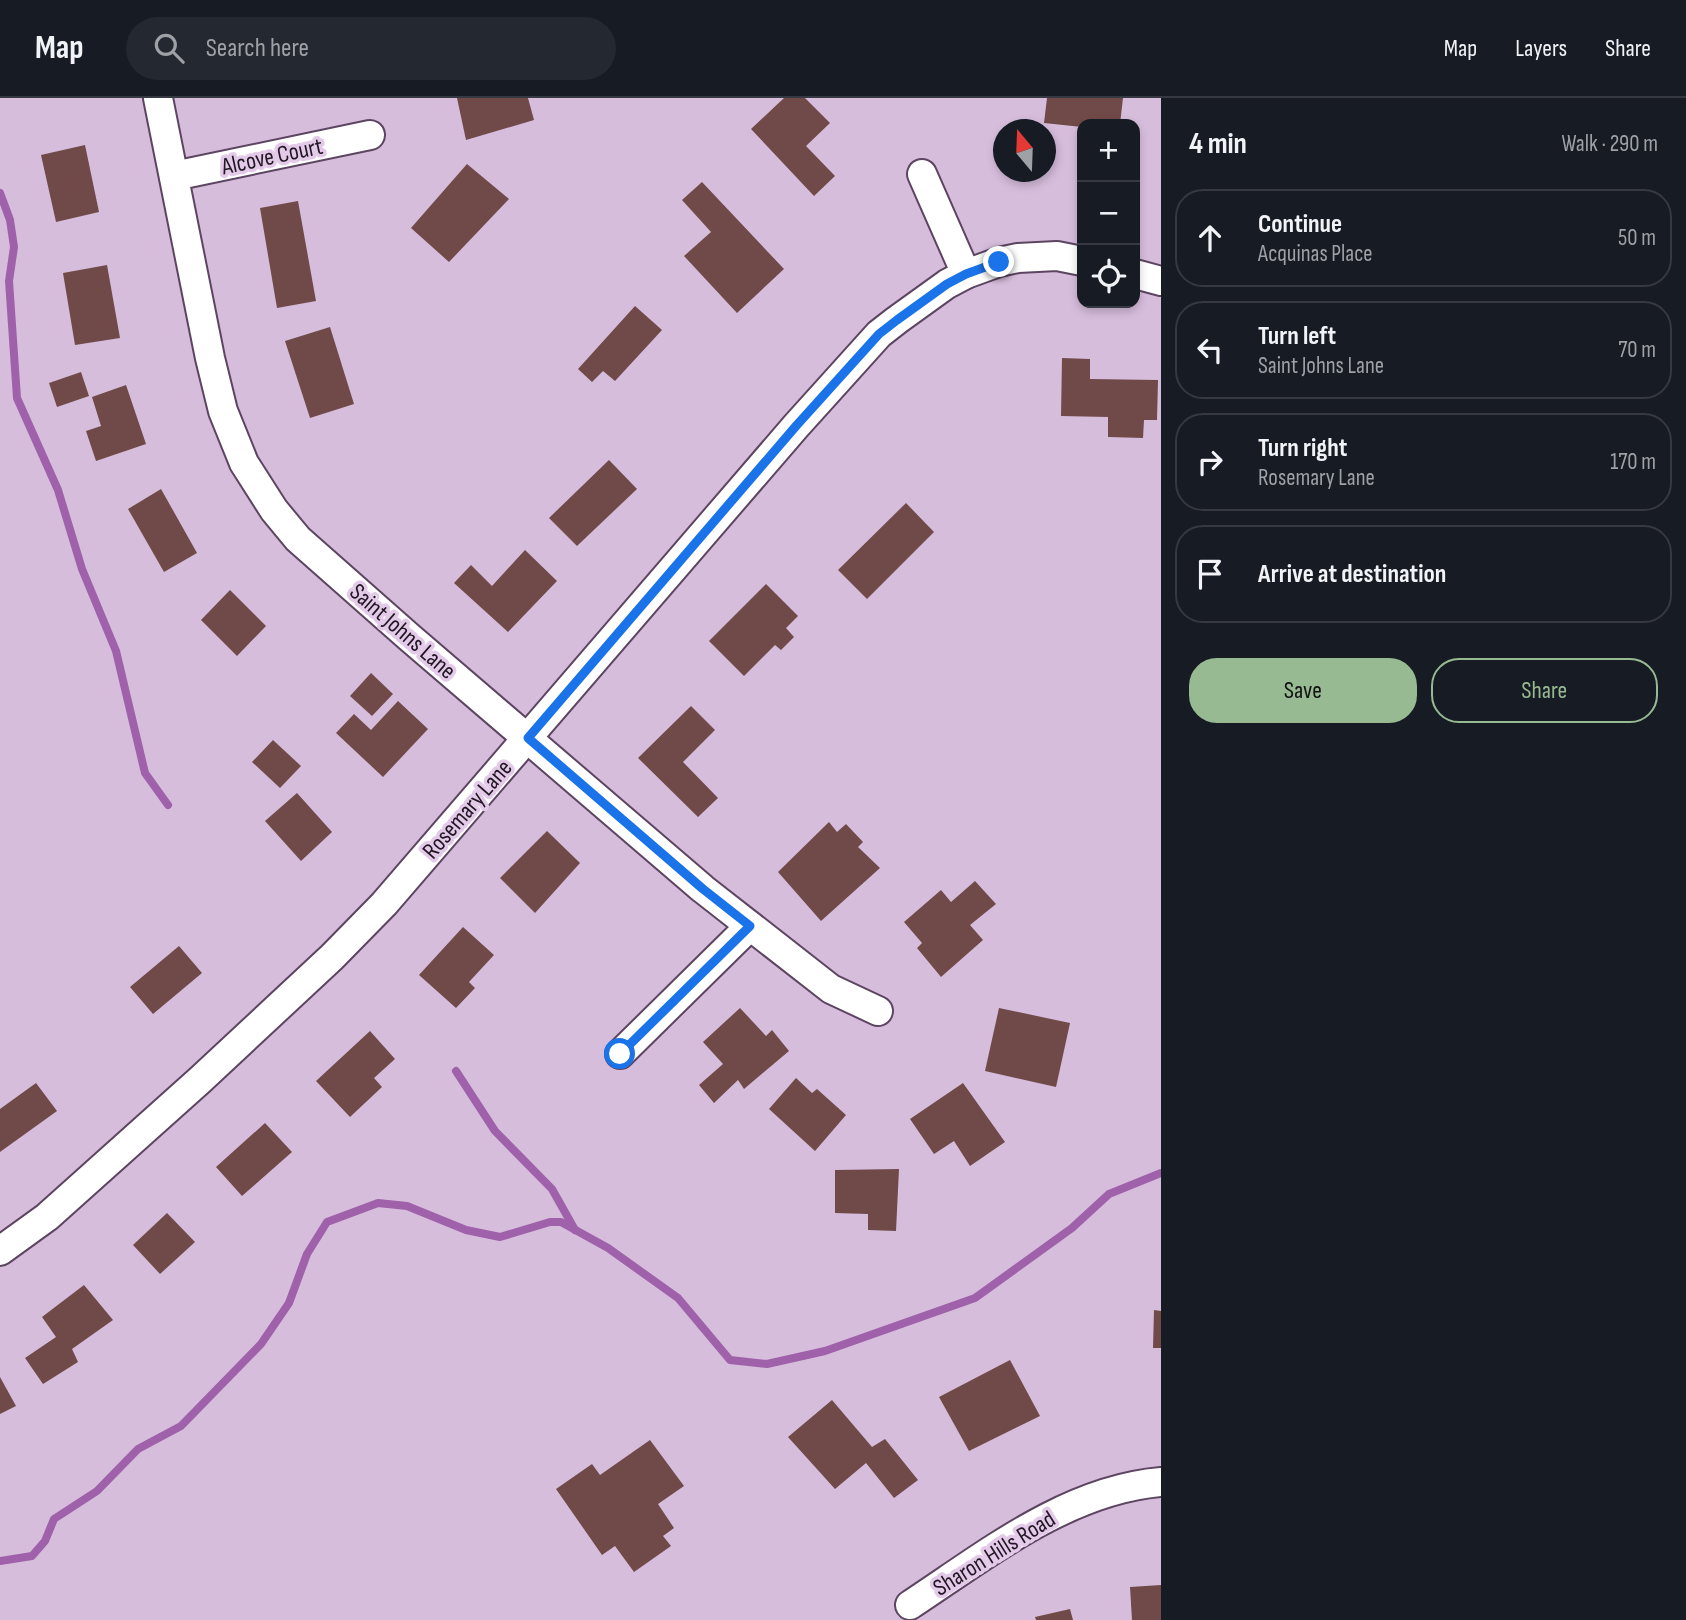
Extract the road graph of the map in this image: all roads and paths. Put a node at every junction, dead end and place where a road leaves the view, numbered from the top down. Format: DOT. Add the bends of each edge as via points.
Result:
graph roads {
  1 [pos="158,98"];
  2 [pos="370,135"];
  3 [pos="922,174"];
  4 [pos="174,176"];
  5 [pos="1077,260"];
  6 [pos="966,274"];
  7 [pos="1140,275"];
  8 [pos="1161,281"];
  9 [pos="528,738"];
  10 [pos="750,926"];
  11 [pos="878,1010"];
  12 [pos="620,1054"];
  13 [pos="0,1251"];
  14 [pos="1161,1482"];
  15 [pos="910,1605"];
  1 -- 4 [label="street, Saint Johns Lane"];
  2 -- 4 [label="street, Alcove Court"];
  3 -- 6 [label="street"];
  4 -- 9 [label="street, Saint Johns Lane" via="210,358 223,411 244,463 298,539"];
  5 -- 6 [label="street, Rosemary Lane" via="1018,258"];
  6 -- 9 [label="street, Rosemary Lane" via="879,334"];
  7 -- 8 [label="street"];
  9 -- 10 [label="street, Saint Johns Lane"];
  9 -- 13 [label="street, Rosemary Lane" via="332,957 47,1217"];
  10 -- 11 [label="street, Saint Johns Lane" via="831,989"];
  10 -- 12 [label="street"];
  14 -- 15 [label="street, Sharon Hills Road" via="1104,1494 1054,1514"];
}
